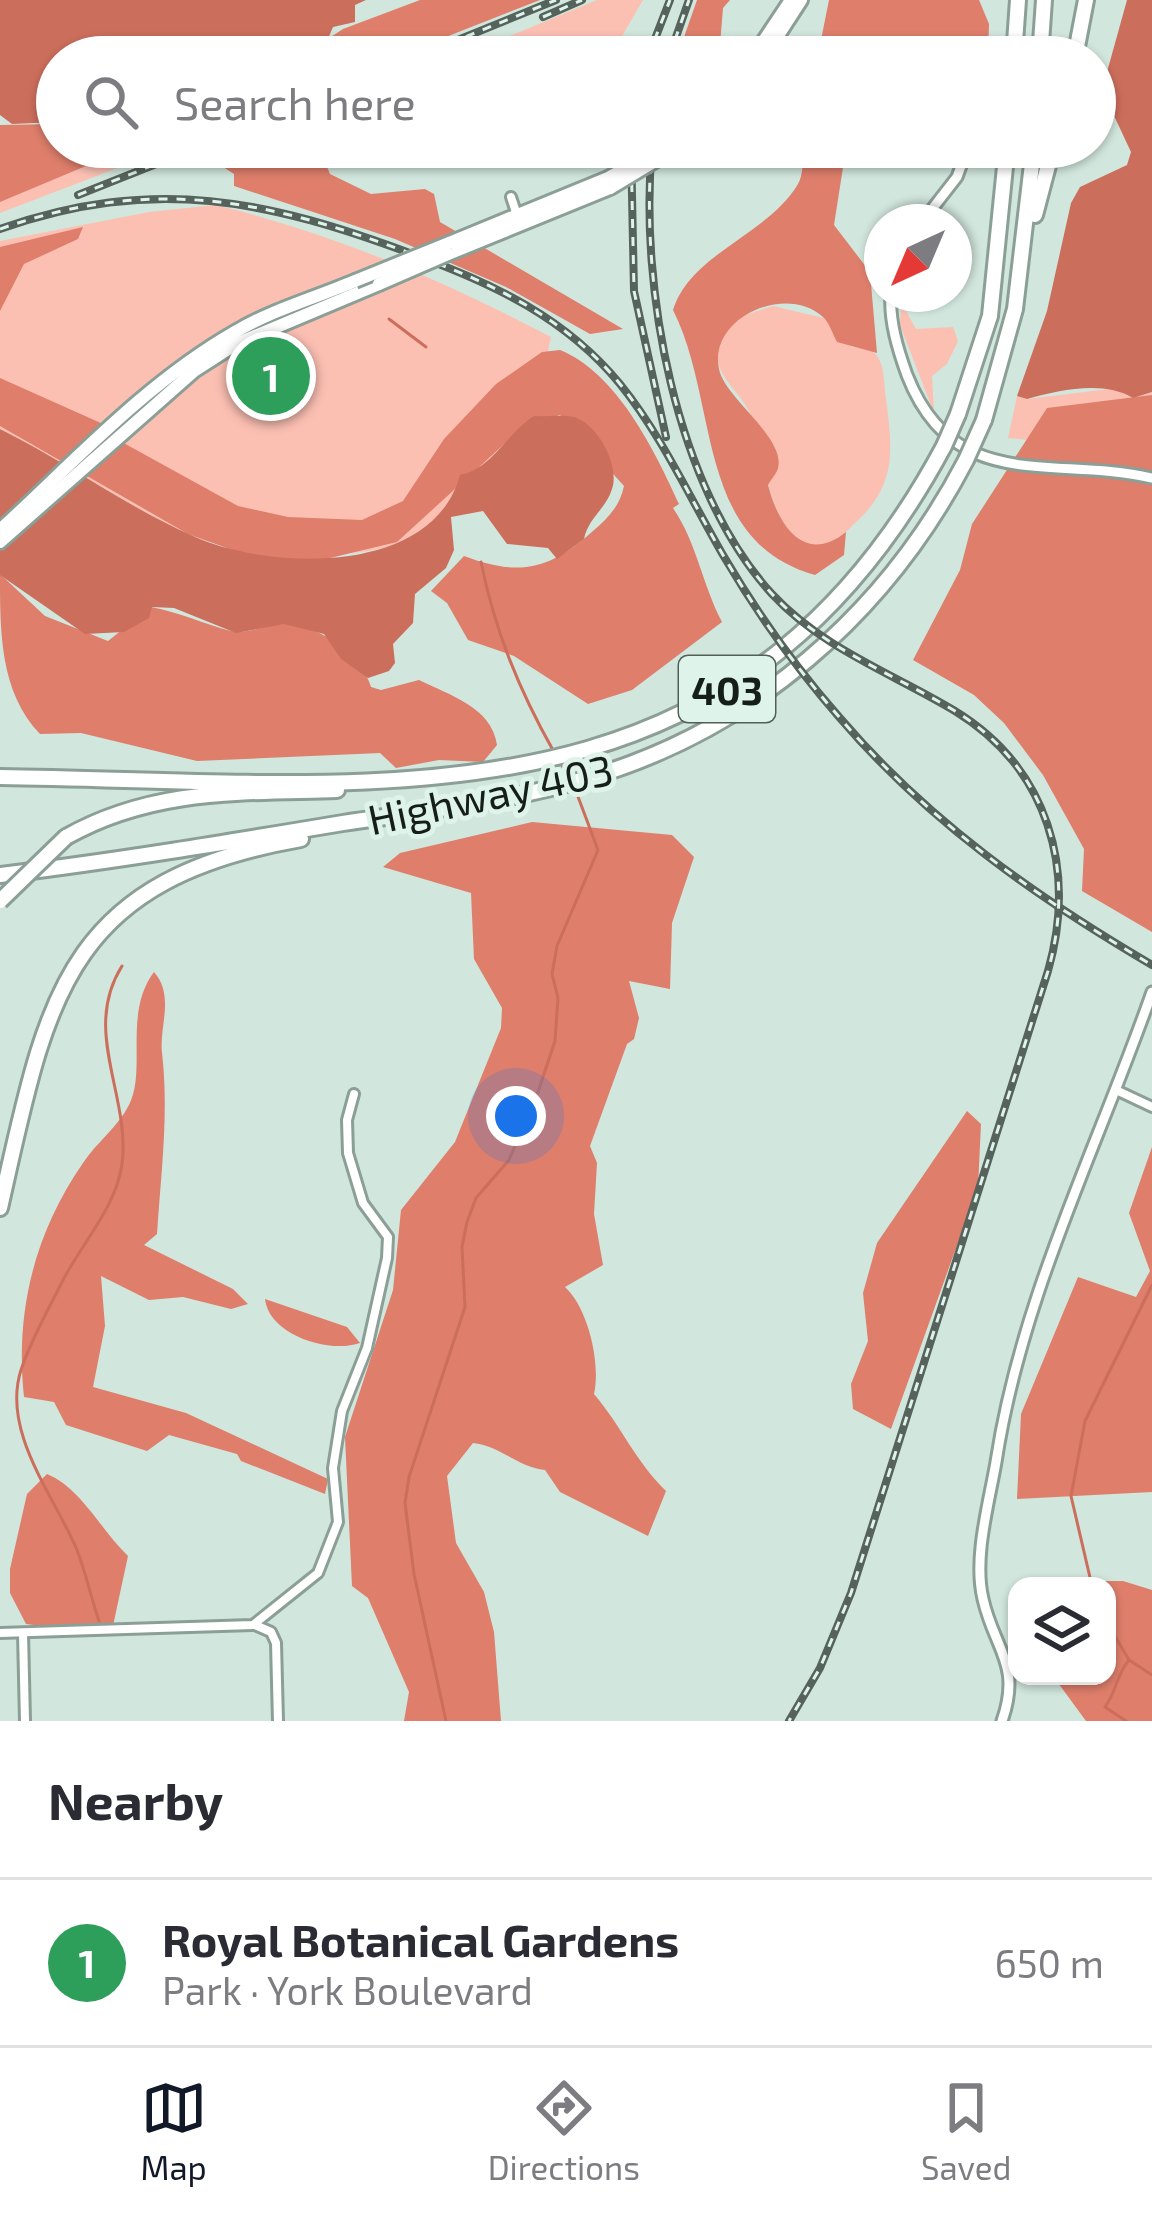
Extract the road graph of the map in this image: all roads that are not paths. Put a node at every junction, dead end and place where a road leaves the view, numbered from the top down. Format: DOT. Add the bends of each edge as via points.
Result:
graph roads {
  1 [pos="791,0"];
  2 [pos="801,0"];
  3 [pos="1014,0"];
  4 [pos="1044,0"];
  5 [pos="1085,0"];
  6 [pos="767,36"];
  7 [pos="778,36"];
  8 [pos="1012,36"];
  9 [pos="1041,36"];
  10 [pos="1079,36"];
  11 [pos="632,168"];
  12 [pos="638,168"];
  13 [pos="960,168"];
  14 [pos="1005,168"];
  15 [pos="1032,168"];
  16 [pos="1047,168"];
  17 [pos="609,183"];
  18 [pos="511,197"];
  19 [pos="936,204"];
  20 [pos="519,220"];
  21 [pos="449,249"];
  22 [pos="1024,254"];
  23 [pos="892,312"];
  24 [pos="114,431"];
  25 [pos="1152,478"];
  26 [pos="0,530"];
  27 [pos="0,542"];
  28 [pos="0,777"];
  29 [pos="413,781"];
  30 [pos="500,799"];
  31 [pos="0,875"];
  32 [pos="0,901"];
  33 [pos="1152,992"];
  34 [pos="1116,1090"];
  35 [pos="354,1094"];
  36 [pos="1152,1107"];
  37 [pos="0,1208"];
  38 [pos="254,1625"];
  39 [pos="23,1632"];
  40 [pos="0,1634"];
  41 [pos="25,1721"];
  42 [pos="278,1721"];
  43 [pos="1002,1721"];
  1 -- 6 [label="main road"];
  2 -- 7 [label="main road"];
  3 -- 8 [label="highway"];
  4 -- 9 [label="highway"];
  5 -- 10 [label="highway"];
  11 -- 17 [label="main road, bridge"];
  12 -- 17 [label="main road, bridge"];
  13 -- 19 [label="street"];
  14 -- 29 [label="highway, Highway 403 / 403, bridge" via="991,316 958,414 891,537 848,590 766,665 677,718 621,742 486,774"];
  15 -- 22 [label="highway, Highway 403 / 403"];
  16 -- 22 [label="highway"];
  17 -- 20 [label="main road"];
  18 -- 20 [label="street"];
  20 -- 21 [label="main road"];
  21 -- 24 [label="main road, bridge" via="236,344"];
  21 -- 24 [label="main road, bridge" via="237,330 174,372"];
  22 -- 30 [label="highway, Highway 403 / 403, bridge" via="1002,371 984,420 905,560 795,674 712,725 638,761"];
  23 -- 25 [label="street" via="916,397 954,443 1000,463"];
  24 -- 26 [label="main road"];
  24 -- 27 [label="main road"];
  28 -- 29 [label="highway, Highway 403 / 403"];
  29 -- 32 [label="highway, bridge" via="138,803 66,837"];
  30 -- 31 [label="highway, Highway 403 / 403"];
  30 -- 37 [label="highway" via="223,856 156,885 121,912 87,945 52,1003"];
  33 -- 34 [label="street"];
  34 -- 36 [label="street"];
  34 -- 43 [label="street" via="1019,1341 996,1457 983,1599 1011,1682"];
  35 -- 38 [label="street" via="348,1153 363,1203 388,1237 332,1468 338,1522 318,1573"];
  38 -- 39 [label="street"];
  38 -- 42 [label="street" via="276,1643"];
  39 -- 40 [label="street"];
  39 -- 41 [label="street"];
}
